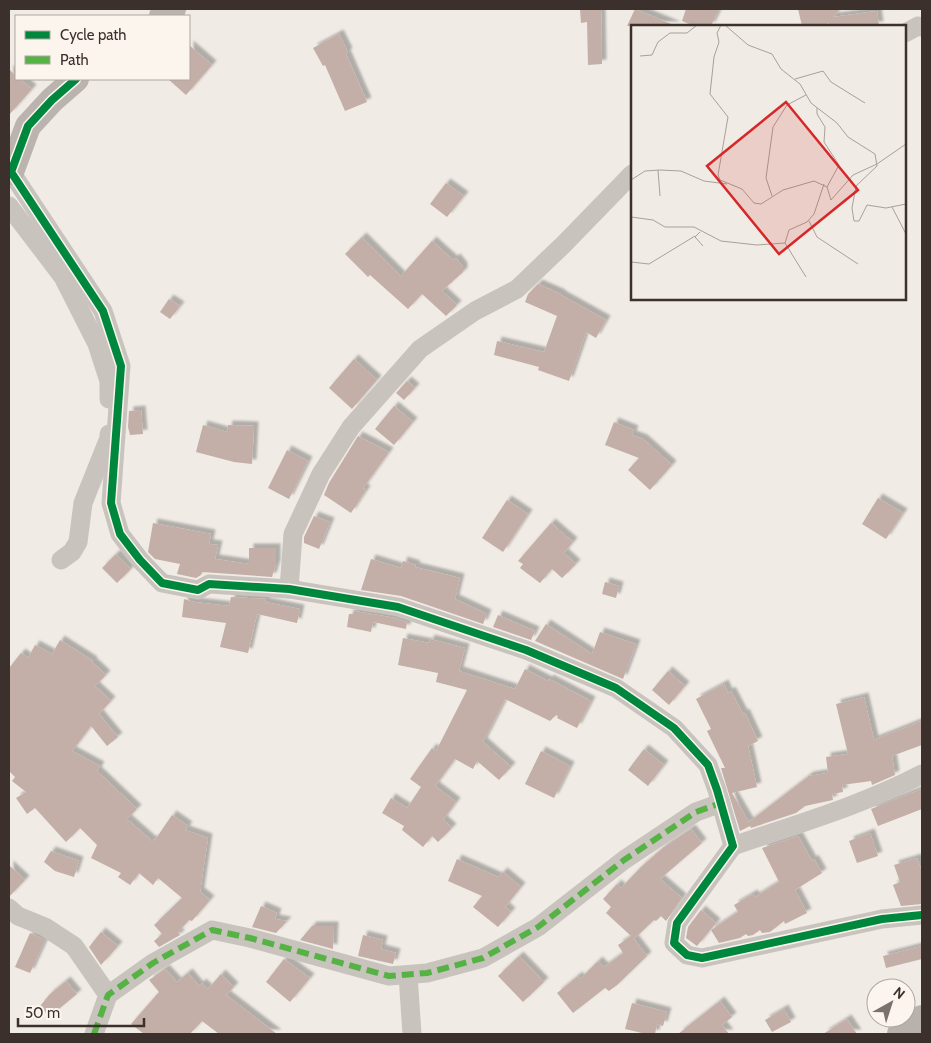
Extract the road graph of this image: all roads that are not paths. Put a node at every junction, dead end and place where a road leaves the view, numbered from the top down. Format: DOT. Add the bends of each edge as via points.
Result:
graph roads {
  1 [pos="922,27"];
  2 [pos="906,32"];
  3 [pos="75,80"];
  4 [pos="11,172"];
  5 [pos="631,175"];
  6 [pos="9,206"];
  7 [pos="61,560"];
  8 [pos="289,589"];
  9 [pos="922,774"];
  10 [pos="721,803"];
  11 [pos="733,846"];
  12 [pos="9,908"];
  13 [pos="922,915"];
  14 [pos="408,975"];
  15 [pos="108,995"];
  16 [pos="922,1019"];
  17 [pos="94,1034"];
  18 [pos="412,1034"];
  19 [pos="901,1034"];
  1 -- 2 [label="street"];
  3 -- 4 [label="street" via="28,126"];
  4 -- 8 [label="street" via="103,311 121,366 110,503 120,534 162,583 198,590 209,584"];
  5 -- 8 [label="street" via="517,289 475,311 420,349 351,427 321,474 293,534"];
  6 -- 7 [label="street" via="64,277 97,344 109,381 108,438 83,503 78,542 72,552"];
  8 -- 10 [label="street" via="398,607 526,650 616,688 680,734 708,765"];
  9 -- 11 [label="street" via="877,795"];
  10 -- 11 [label="street"];
  10 -- 14 [label="street" via="696,812 624,860 538,927 483,958"];
  11 -- 13 [label="street" via="677,923 674,943 687,955 702,958 882,919"];
  12 -- 15 [label="street" via="74,946"];
  14 -- 15 [label="street" via="389,976 212,930 153,963"];
  14 -- 18 [label="street"];
  15 -- 17 [label="street"];
  16 -- 19 [label="main road"];
}
